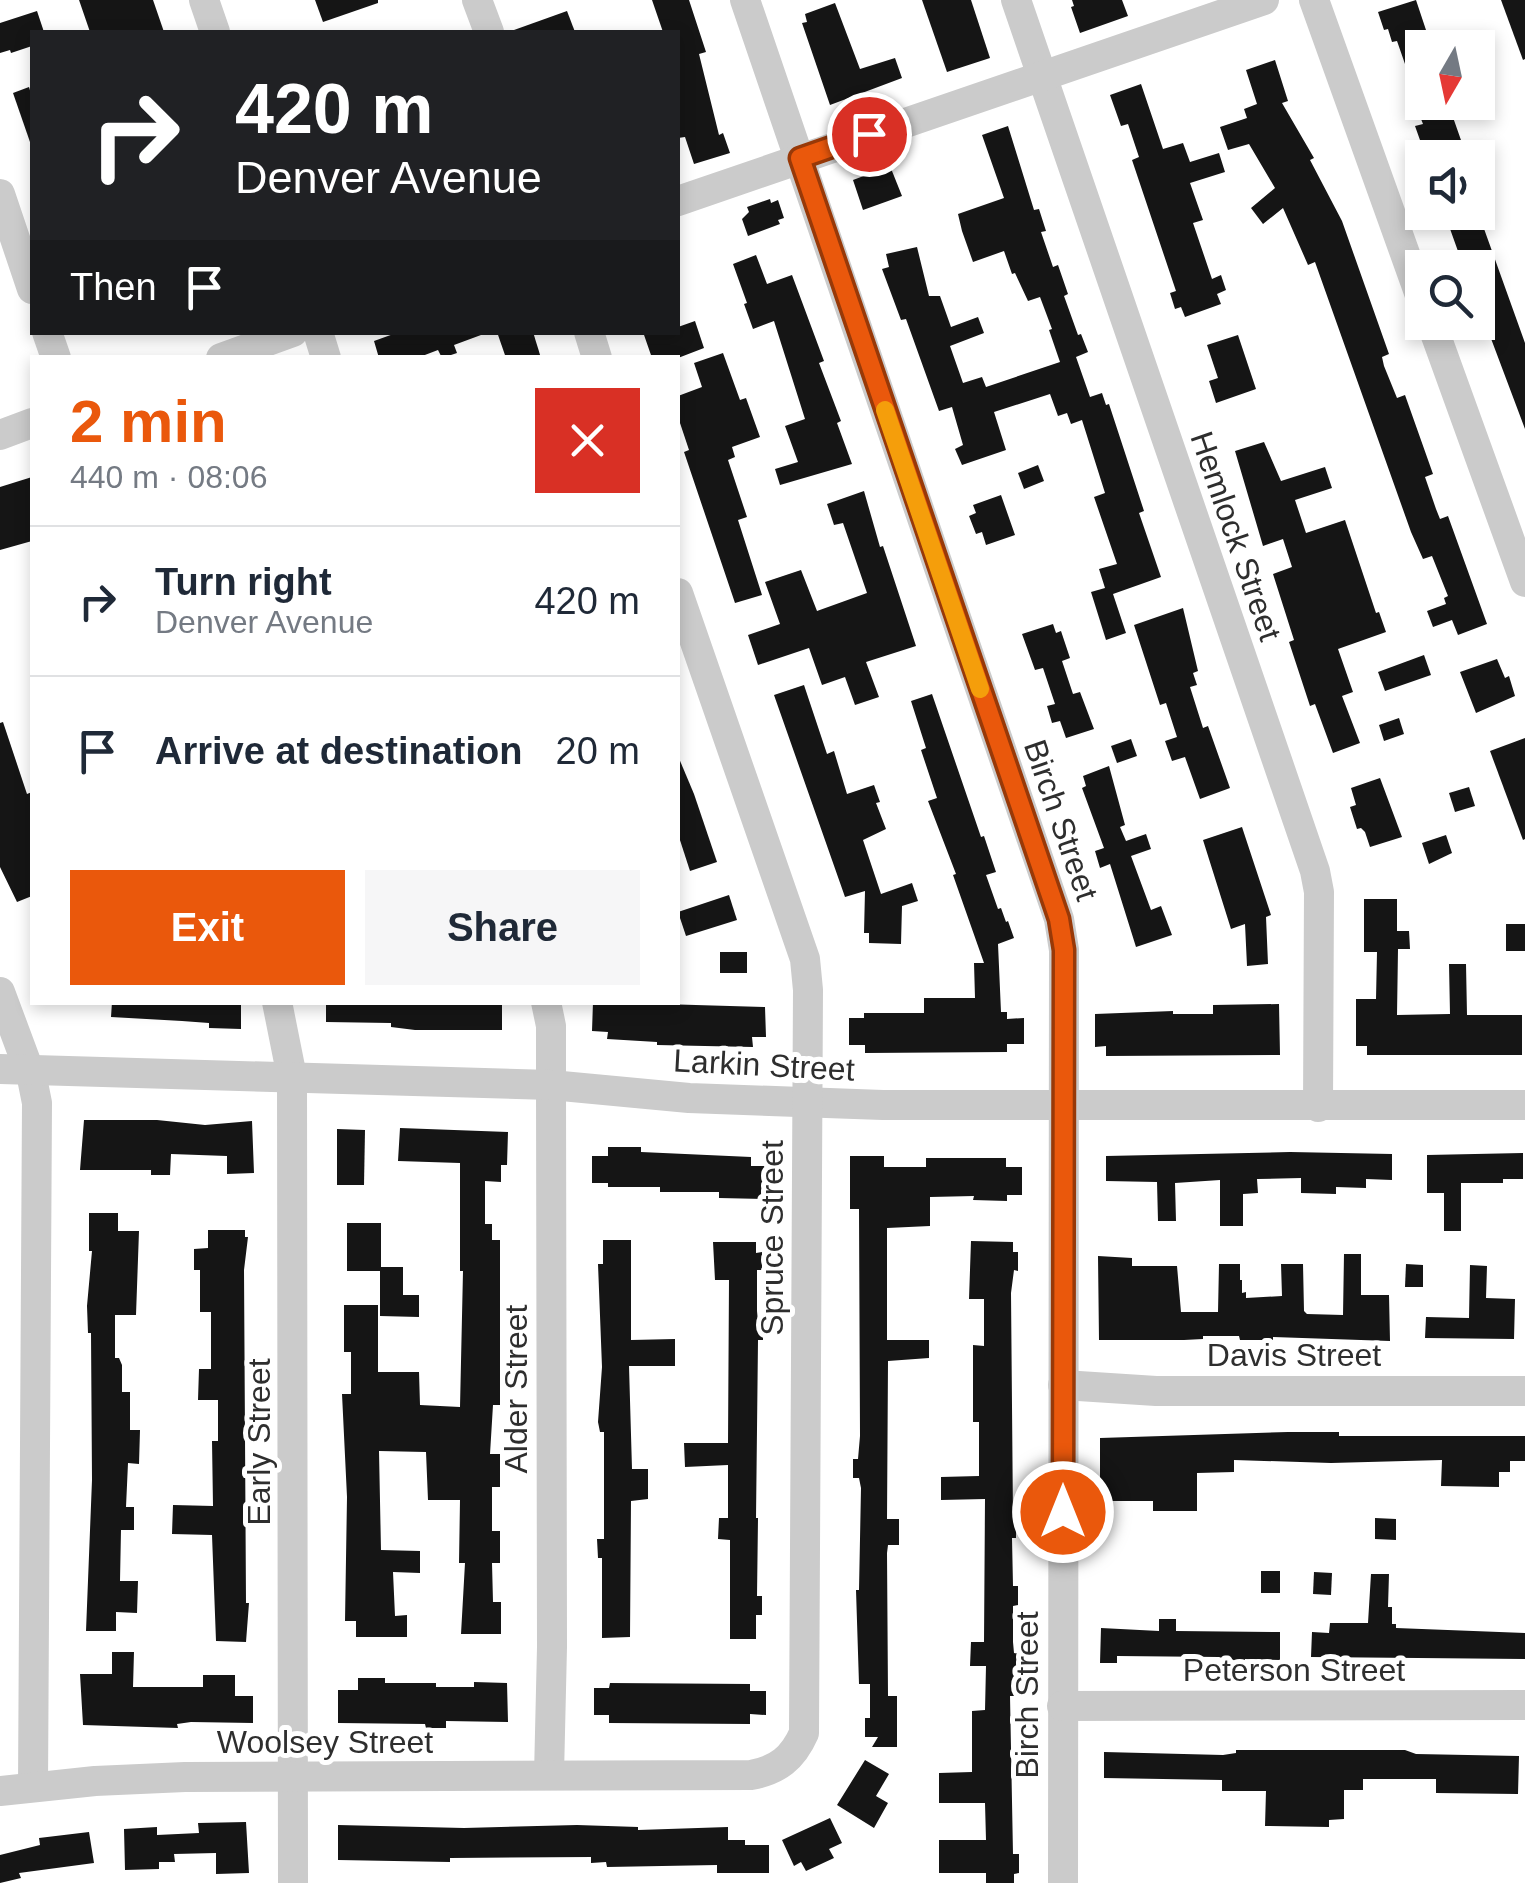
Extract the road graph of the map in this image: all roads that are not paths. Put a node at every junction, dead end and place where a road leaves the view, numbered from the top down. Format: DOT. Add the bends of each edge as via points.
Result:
graph roads {
  1 [pos="204,0"];
  2 [pos="478,0"];
  3 [pos="745,0"];
  4 [pos="1016,0"];
  5 [pos="1264,0"];
  6 [pos="1314,0"];
  7 [pos="213,30"];
  8 [pos="488,30"];
  9 [pos="1043,75"];
  10 [pos="800,158"];
  11 [pos="0,194"];
  12 [pos="680,200"];
  13 [pos="1405,254"];
  14 [pos="30,284"];
  15 [pos="285,335"];
  16 [pos="1438,340"];
  17 [pos="229,355"];
  18 [pos="30,424"];
  19 [pos="0,435"];
  20 [pos="1525,582"];
  21 [pos="680,598"];
  22 [pos="0,992"];
  23 [pos="278,1005"];
  24 [pos="547,1005"];
  25 [pos="14,1070"];
  26 [pos="292,1078"];
  27 [pos="551,1085"];
  28 [pos="808,1103"];
  29 [pos="1525,1105"];
  30 [pos="1064,1106"];
  31 [pos="1318,1106"];
  32 [pos="1063,1385"];
  33 [pos="1525,1390"];
  34 [pos="1525,1705"];
  35 [pos="1062,1706"];
  36 [pos="651,1774"];
  37 [pos="548,1775"];
  38 [pos="292,1778"];
  39 [pos="33,1787"];
  40 [pos="0,1792"];
  41 [pos="294,1883"];
  42 [pos="1062,1883"];
  1 -- 7 [label="street"];
  2 -- 8 [label="street"];
  3 -- 10 [label="street, Birch Street"];
  4 -- 9 [label="street, Hemlock Street"];
  5 -- 9 [label="street"];
  6 -- 13 [label="street"];
  9 -- 10 [label="street"];
  9 -- 31 [label="street, Hemlock Street" via="1315,871"];
  10 -- 12 [label="street"];
  10 -- 30 [label="street, Birch Street" via="1059,919"];
  11 -- 14 [label="street"];
  15 -- 17 [label="street"];
  16 -- 20 [label="street"];
  18 -- 19 [label="street"];
  21 -- 28 [label="street, Spruce Street" via="805,959"];
  22 -- 25 [label="street"];
  23 -- 26 [label="street, Early Street"];
  24 -- 27 [label="street, Alder Street"];
  25 -- 26 [label="street, Larkin Street"];
  25 -- 39 [label="street" via="37,1103"];
  26 -- 27 [label="street, Larkin Street"];
  26 -- 38 [label="street, Early Street"];
  27 -- 28 [label="street, Larkin Street"];
  27 -- 37 [label="street, Alder Street"];
  28 -- 30 [label="street, Larkin Street"];
  28 -- 36 [label="street, Spruce Street" via="804,1732 786,1762 768,1772"];
  29 -- 31 [label="street, Larkin Street"];
  30 -- 31 [label="street, Larkin Street"];
  30 -- 32 [label="street, Birch Street"];
  32 -- 33 [label="street, Davis Street"];
  32 -- 35 [label="street, Birch Street"];
  34 -- 35 [label="street, Peterson Street"];
  35 -- 42 [label="street, Birch Street"];
  36 -- 37 [label="street, Woolsey Street"];
  37 -- 38 [label="street, Woolsey Street"];
  38 -- 39 [label="street, Woolsey Street"];
  38 -- 41 [label="street, Early Street"];
  39 -- 40 [label="street, Woolsey Street"];
}
